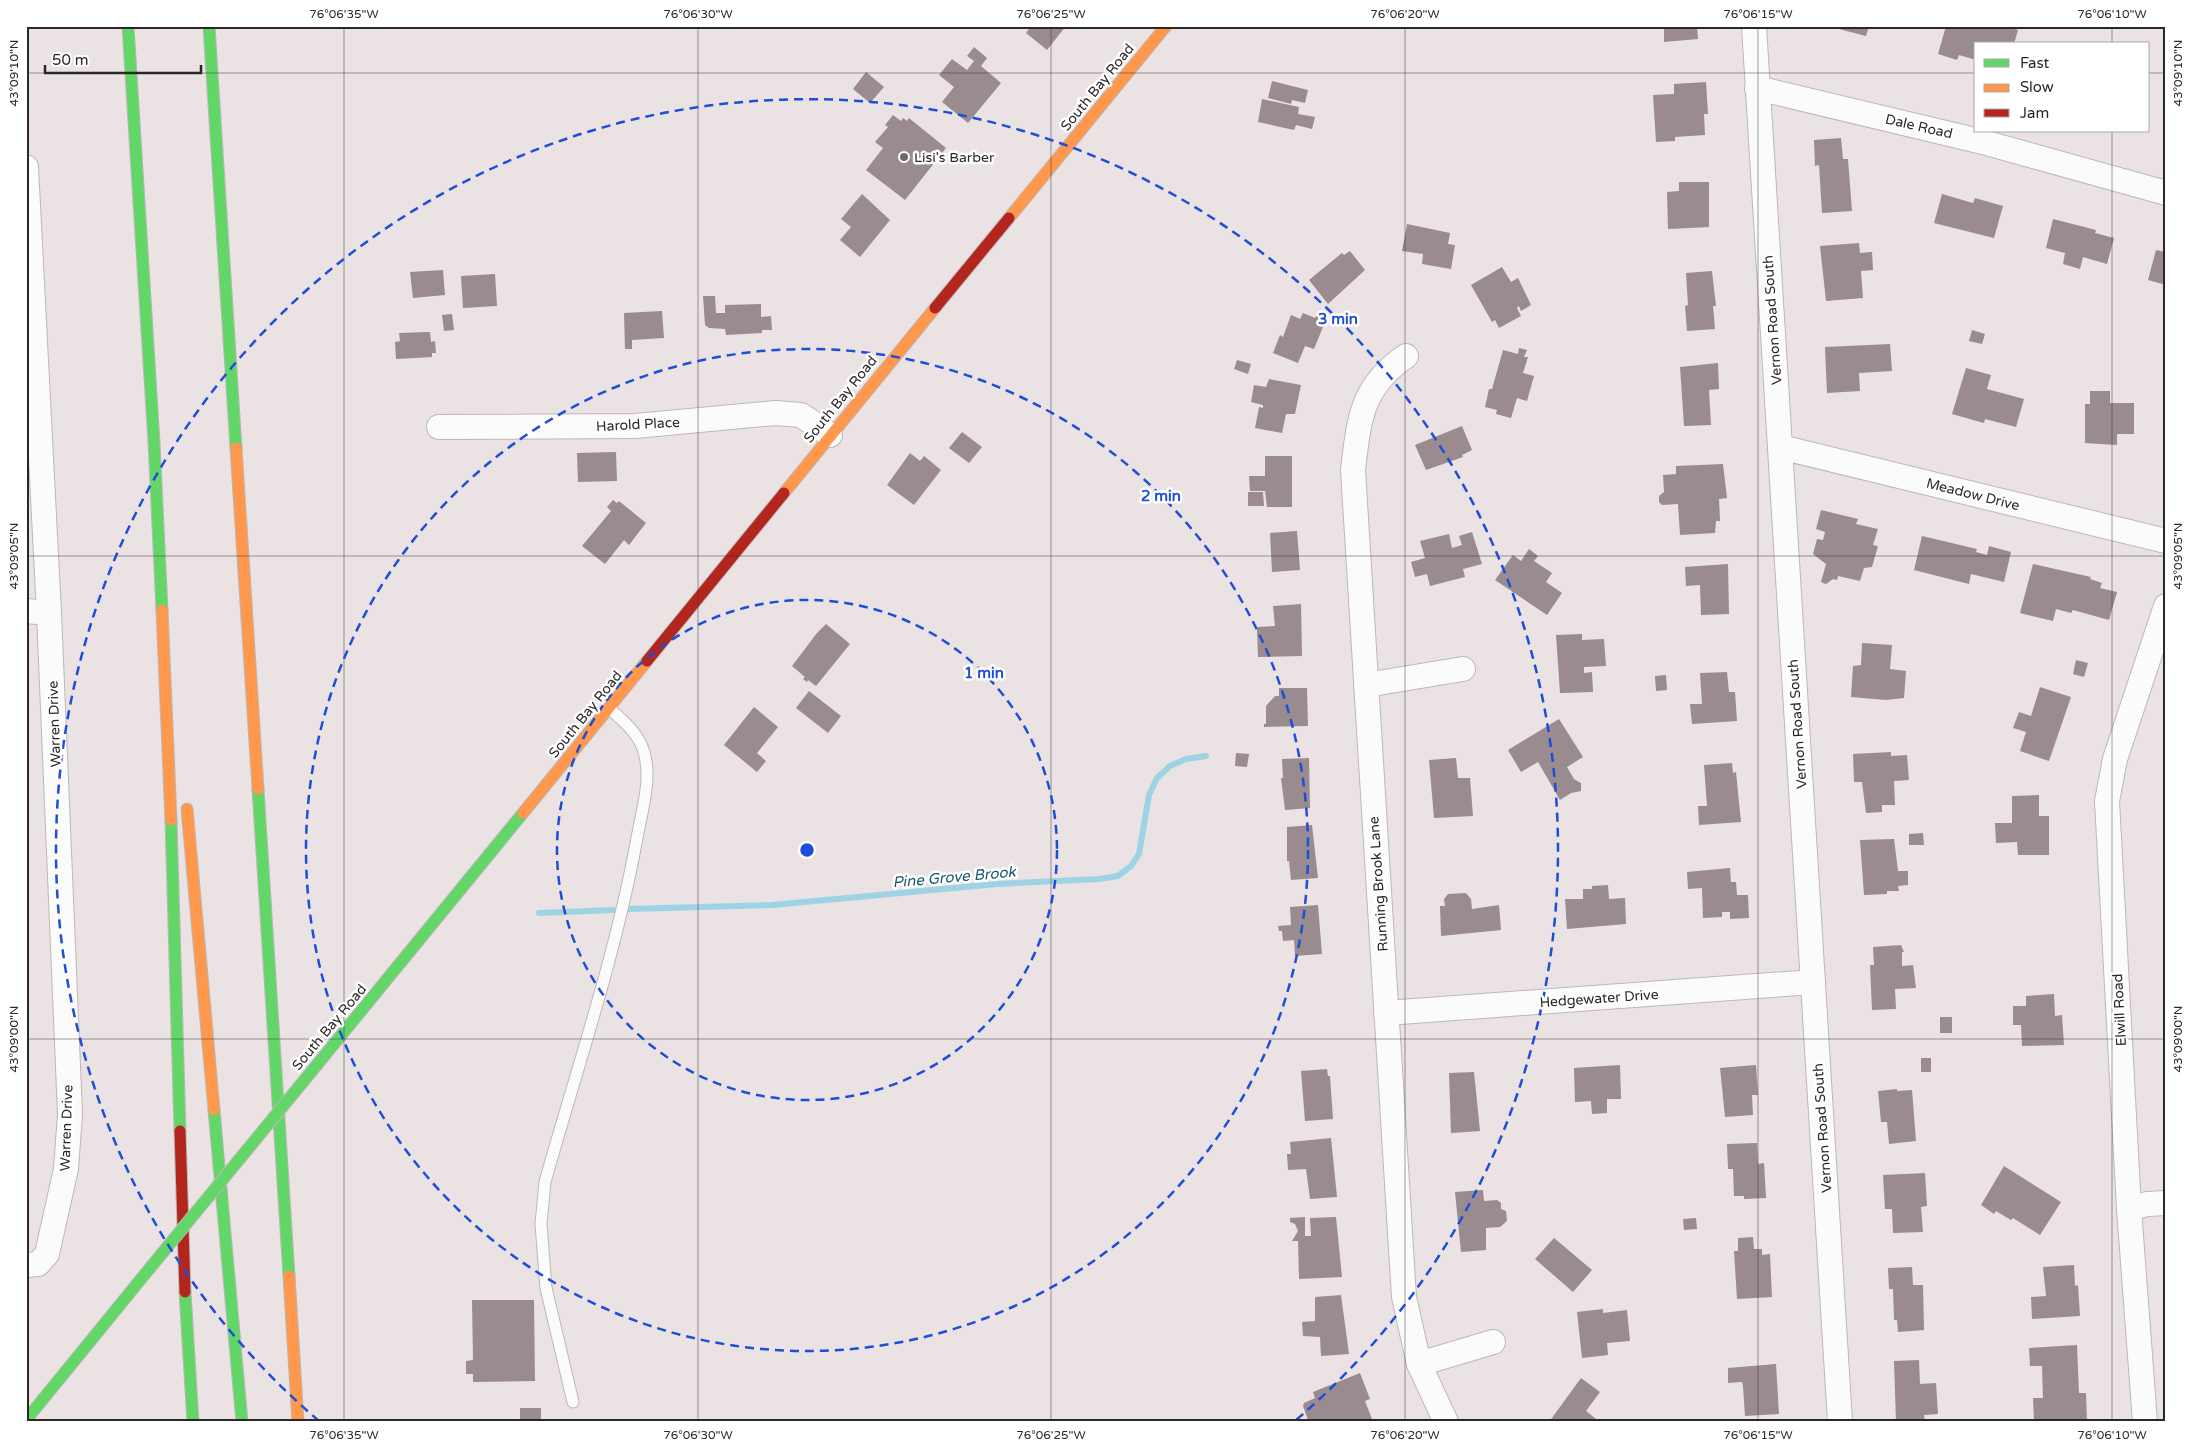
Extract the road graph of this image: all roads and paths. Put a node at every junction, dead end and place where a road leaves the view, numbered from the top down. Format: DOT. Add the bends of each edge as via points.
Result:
graph roads {
  1 [pos="128,26"];
  2 [pos="209,26"];
  3 [pos="1166,26"];
  4 [pos="1754,26"];
  5 [pos="1757,88"];
  6 [pos="26,167"];
  7 [pos="2166,193"];
  8 [pos="29,286"];
  9 [pos="1406,356"];
  10 [pos="439,428"];
  11 [pos="830,435"];
  12 [pos="154,442"];
  13 [pos="1780,447"];
  14 [pos="2166,541"];
  15 [pos="2166,606"];
  16 [pos="38,612"];
  17 [pos="1463,669"];
  18 [pos="1366,685"];
  19 [pos="609,708"];
  20 [pos="178,710"];
  21 [pos="186,799"];
  22 [pos="1813,982"];
  23 [pos="1386,1013"];
  24 [pos="284,1175"];
  25 [pos="2166,1203"];
  26 [pos="2128,1209"];
  27 [pos="26,1265"];
  28 [pos="1493,1342"];
  29 [pos="1419,1364"];
  30 [pos="307,1369"];
  31 [pos="573,1402"];
  32 [pos="26,1420"];
  33 [pos="193,1422"];
  34 [pos="242,1422"];
  35 [pos="298,1422"];
  36 [pos="1446,1422"];
  37 [pos="1840,1422"];
  38 [pos="2145,1422"];
  1 -- 12 [label="main road"];
  2 -- 24 [label="main road"];
  3 -- 11 [label="main road, South Bay Road"];
  4 -- 5 [label="street, Vernon Road South"];
  5 -- 7 [label="street, Dale Road" via="1983,142"];
  5 -- 13 [label="street, Vernon Road South"];
  6 -- 8 [label="street, Warren Drive"];
  8 -- 16 [label="street, Warren Drive"];
  9 -- 18 [label="street, Running Brook Lane" via="1391,366 1372,388 1358,425 1353,470"];
  10 -- 11 [label="street, Harold Place" via="635,426 775,413 801,415"];
  11 -- 19 [label="main road, South Bay Road"];
  12 -- 20 [label="main road"];
  12 -- 33 [label="main road" via="171,802 185,1297"];
  13 -- 14 [label="street, Meadow Drive"];
  13 -- 22 [label="street, Vernon Road South"];
  15 -- 26 [label="street, Elwill Road" via="2115,759 2107,801"];
  16 -- 27 [label="street, Warren Drive" via="70,1114 66,1169 47,1254 38,1264"];
  17 -- 18 [label="street"];
  18 -- 23 [label="street, Running Brook Lane"];
  19 -- 31 [label="lane" via="636,734 644,752 647,771 626,901 545,1182 541,1224 546,1288"];
  19 -- 32 [label="main road, South Bay Road, bridge"];
  21 -- 34 [label="main road"];
  22 -- 23 [label="street, Hedgewater Drive"];
  22 -- 37 [label="street, Vernon Road South"];
  23 -- 29 [label="street, Running Brook Lane" via="1404,1297"];
  24 -- 30 [label="main road"];
  24 -- 35 [label="main road"];
  25 -- 26 [label="street"];
  26 -- 38 [label="street, Elwill Road"];
  28 -- 29 [label="street"];
  29 -- 36 [label="street, Running Brook Lane"];
}
